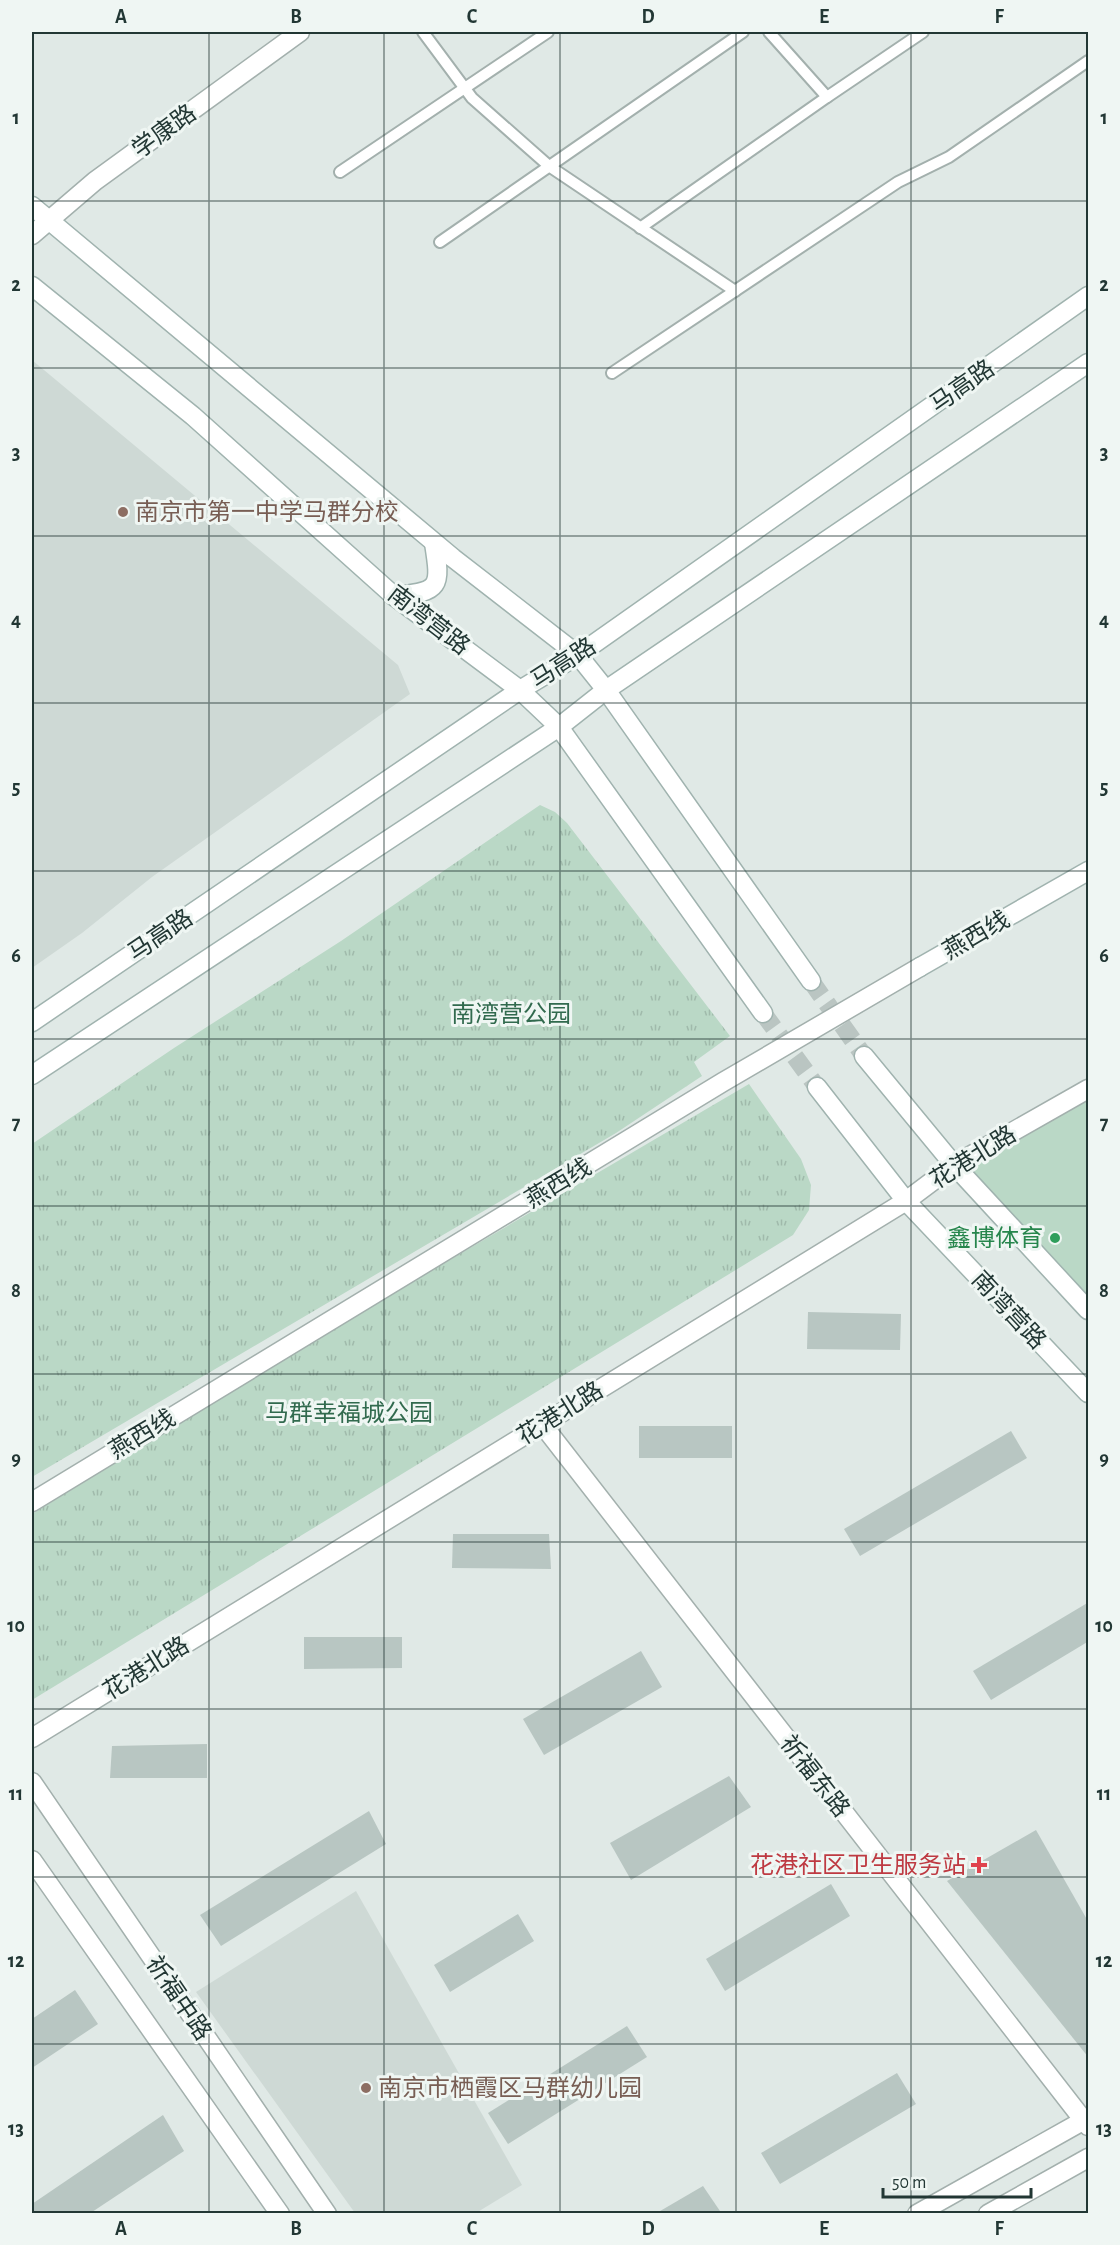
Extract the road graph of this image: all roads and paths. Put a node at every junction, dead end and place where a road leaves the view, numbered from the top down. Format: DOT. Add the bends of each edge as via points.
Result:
graph roads {
  1 [pos="300,32"];
  2 [pos="423,32"];
  3 [pos="548,32"];
  4 [pos="743,32"];
  5 [pos="769,32"];
  6 [pos="923,32"];
  7 [pos="1089,61"];
  8 [pos="464,88"];
  9 [pos="827,97"];
  10 [pos="549,166"];
  11 [pos="340,172"];
  12 [pos="32,206"];
  13 [pos="48,219"];
  14 [pos="640,228"];
  15 [pos="32,235"];
  16 [pos="440,242"];
  17 [pos="32,286"];
  18 [pos="735,291"];
  19 [pos="1089,296"];
  20 [pos="1089,363"];
  21 [pos="612,373"];
  22 [pos="434,543"];
  23 [pos="394,596"];
  24 [pos="578,655"];
  25 [pos="520,690"];
  26 [pos="606,690"];
  27 [pos="559,728"];
  28 [pos="1089,871"];
  29 [pos="811,981"];
  30 [pos="763,1012"];
  31 [pos="32,1022"];
  32 [pos="864,1056"];
  33 [pos="32,1075"];
  34 [pos="817,1087"];
  35 [pos="1089,1089"];
  36 [pos="954,1165"];
  37 [pos="906,1200"];
  38 [pos="1089,1310"];
  39 [pos="1089,1393"];
  40 [pos="542,1425"];
  41 [pos="32,1502"];
  42 [pos="32,1738"];
  43 [pos="32,1782"];
  44 [pos="32,1860"];
  45 [pos="1087,2121"];
  46 [pos="1089,2158"];
  47 [pos="280,2214"];
  48 [pos="327,2214"];
  49 [pos="917,2214"];
  50 [pos="988,2214"];
  1 -- 13 [label="main road, 学康路"];
  2 -- 8 [label="lane"];
  3 -- 8 [label="lane"];
  4 -- 10 [label="lane"];
  5 -- 9 [label="lane"];
  6 -- 9 [label="lane"];
  7 -- 18 [label="lane" via="949,157 898,182"];
  8 -- 10 [label="lane"];
  8 -- 11 [label="lane"];
  9 -- 14 [label="lane"];
  10 -- 14 [label="lane"];
  10 -- 16 [label="lane"];
  12 -- 13 [label="main road"];
  13 -- 15 [label="main road, 学康路"];
  13 -- 22 [label="main road"];
  14 -- 18 [label="lane"];
  17 -- 23 [label="main road, 南湾营路" via="193,416"];
  18 -- 21 [label="lane"];
  19 -- 24 [label="main road, 马高路"];
  20 -- 26 [label="main road, 马高路"];
  22 -- 23 [label="main road" via="437,584 417,594"];
  22 -- 24 [label="main road"];
  23 -- 25 [label="main road, 南湾营路"];
  24 -- 25 [label="main road, 马高路"];
  24 -- 26 [label="main road"];
  25 -- 27 [label="main road, 南湾营路"];
  25 -- 31 [label="main road, 马高路"];
  26 -- 27 [label="main road, 马高路"];
  26 -- 29 [label="main road"];
  27 -- 30 [label="main road, 南湾营路"];
  27 -- 33 [label="main road, 马高路"];
  28 -- 41 [label="main road, 燕西线" via="723,1082"];
  32 -- 36 [label="main road"];
  34 -- 37 [label="main road, 南湾营路"];
  35 -- 36 [label="main road, 花港北路"];
  36 -- 37 [label="main road, 花港北路"];
  36 -- 38 [label="main road"];
  37 -- 39 [label="main road, 南湾营路"];
  37 -- 40 [label="main road, 花港北路"];
  40 -- 42 [label="main road, 花港北路"];
  40 -- 45 [label="main road, 祈福东路"];
  43 -- 48 [label="main road, 祈福中路"];
  44 -- 47 [label="main road, 祈福中路"];
  45 -- 49 [label="main road"];
  46 -- 50 [label="main road"];
}
